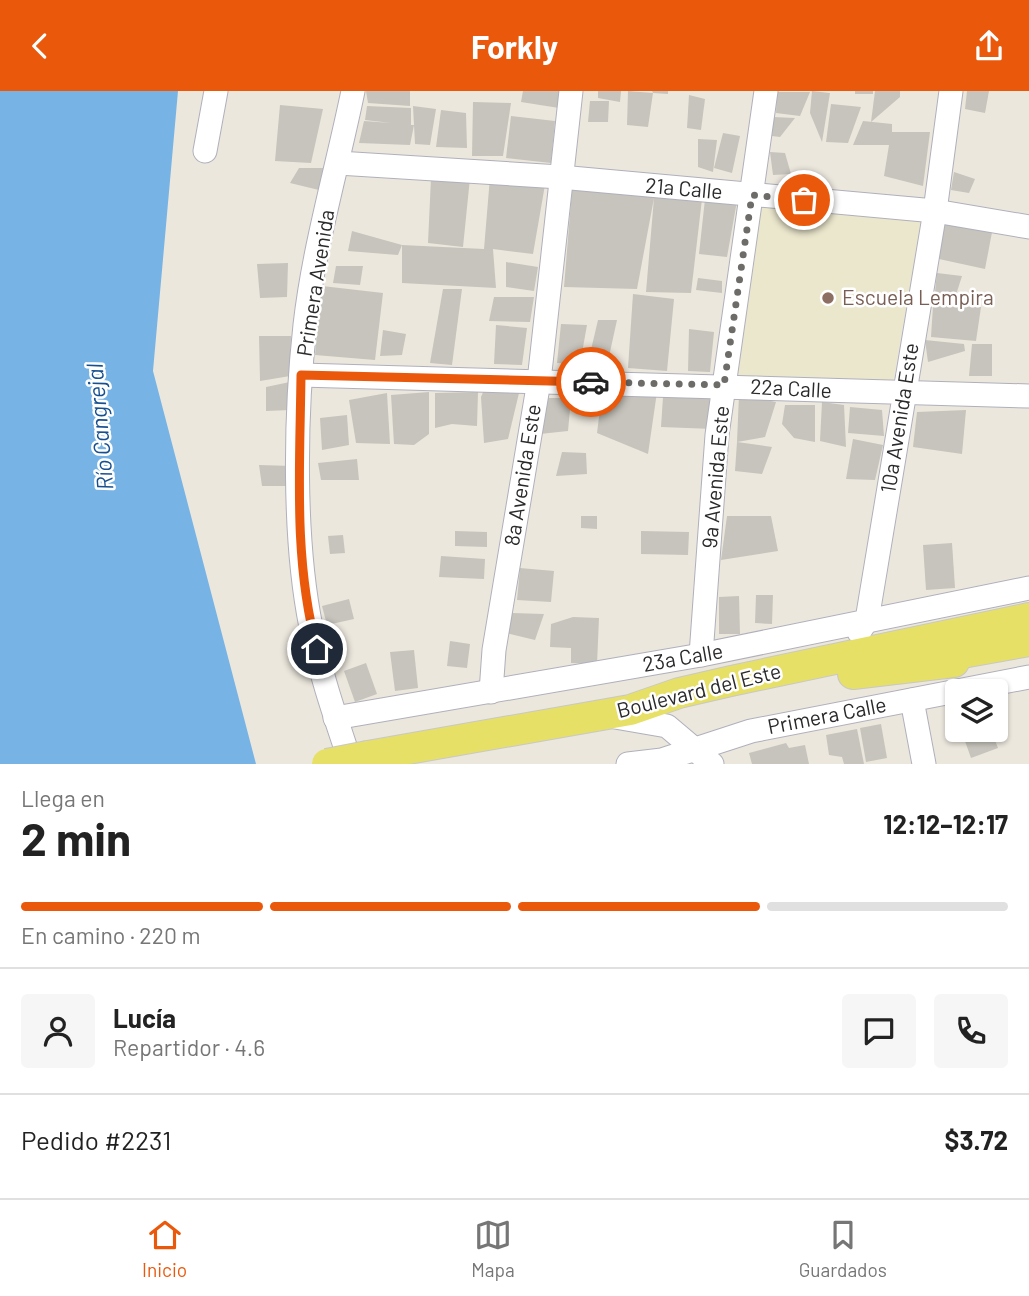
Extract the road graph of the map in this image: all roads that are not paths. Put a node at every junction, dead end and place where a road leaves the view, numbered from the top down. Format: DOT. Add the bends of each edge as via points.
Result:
graph roads {
  1 [pos="216,91"];
  2 [pos="353,91"];
  3 [pos="571,91"];
  4 [pos="766,91"];
  5 [pos="951,91"];
  6 [pos="205,151"];
  7 [pos="338,163"];
  8 [pos="560,177"];
  9 [pos="752,195"];
  10 [pos="935,211"];
  11 [pos="1029,227"];
  12 [pos="301,375"];
  13 [pos="538,381"];
  14 [pos="724,385"];
  15 [pos="903,394"];
  16 [pos="1029,396"];
  17 [pos="1029,588"];
  18 [pos="1029,618"];
  19 [pos="867,620"];
  20 [pos="1029,641"];
  21 [pos="890,647"];
  22 [pos="1029,652"];
  23 [pos="701,655"];
  24 [pos="847,666"];
  25 [pos="1029,677"];
  26 [pos="491,692"];
  27 [pos="912,700"];
  28 [pos="599,716"];
  29 [pos="335,718"];
  30 [pos="705,757"];
  31 [pos="360,760"];
  32 [pos="327,764"];
  33 [pos="628,764"];
  34 [pos="924,764"];
  1 -- 6 [label="street"];
  2 -- 7 [label="street, Primera Avenida"];
  3 -- 8 [label="street, 8a Avenida Este"];
  4 -- 9 [label="street, 9a Avenida Este"];
  5 -- 10 [label="street, 10a Avenida Este"];
  7 -- 8 [label="street, 21a Calle"];
  7 -- 12 [label="street, Primera Avenida" via="316,259"];
  8 -- 9 [label="street, 21a Calle"];
  8 -- 13 [label="street, 8a Avenida Este"];
  9 -- 10 [label="street, 21a Calle"];
  9 -- 14 [label="street, 9a Avenida Este"];
  10 -- 11 [label="street, 21a Calle"];
  10 -- 15 [label="street, 10a Avenida Este"];
  12 -- 13 [label="street, 22a Calle"];
  12 -- 29 [label="street, Primera Avenida" via="299,531 311,626"];
  13 -- 14 [label="street, 22a Calle"];
  13 -- 26 [label="street, 8a Avenida Este"];
  14 -- 15 [label="street, 22a Calle"];
  14 -- 23 [label="street, 9a Avenida Este"];
  15 -- 16 [label="street, 22a Calle"];
  15 -- 19 [label="street, 10a Avenida Este"];
  17 -- 19 [label="street, 23a Calle"];
  18 -- 21 [label="main road"];
  19 -- 21 [label="street"];
  19 -- 23 [label="street, 23a Calle"];
  19 -- 24 [label="street"];
  20 -- 24 [label="main road"];
  21 -- 24 [label="main road"];
  22 -- 24 [label="main road"];
  23 -- 26 [label="street, 23a Calle"];
  24 -- 28 [label="main road, Boulevard del Este" via="731,697"];
  25 -- 27 [label="street, Primera Calle"];
  26 -- 29 [label="street, 23a Calle"];
  27 -- 30 [label="street, Primera Calle" via="751,731"];
  27 -- 34 [label="street"];
  28 -- 30 [label="street" via="667,726"];
  28 -- 31 [label="main road, Boulevard del Este"];
  29 -- 31 [label="street, Primera Avenida"];
  30 -- 33 [label="street, Primera Calle"];
  31 -- 32 [label="main road, Boulevard del Este, bridge"];
}
